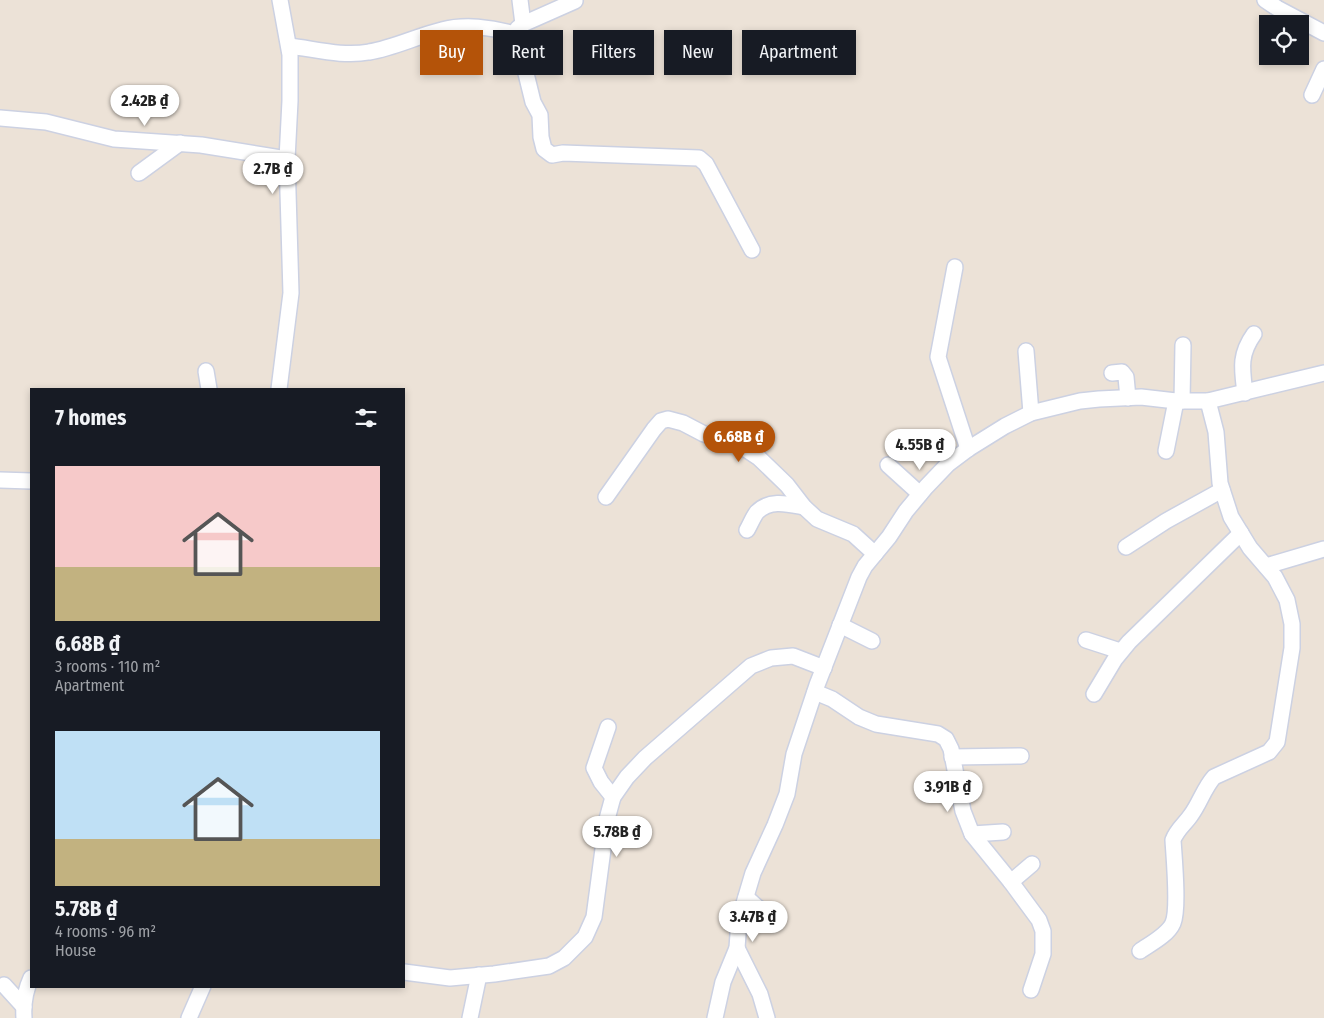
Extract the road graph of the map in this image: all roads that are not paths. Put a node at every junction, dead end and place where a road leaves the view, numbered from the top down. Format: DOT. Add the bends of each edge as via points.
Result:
graph roads {
  1 [pos="280,0"];
  2 [pos="520,0"];
  3 [pos="1265,0"];
  4 [pos="575,1"];
  5 [pos="518,29"];
  6 [pos="1324,33"];
  7 [pos="289,46"];
  8 [pos="1324,69"];
  9 [pos="1312,95"];
  10 [pos="0,118"];
  11 [pos="180,143"];
  12 [pos="287,159"];
  13 [pos="139,173"];
  14 [pos="752,250"];
  15 [pos="955,267"];
  16 [pos="1254,334"];
  17 [pos="1183,345"];
  18 [pos="1026,351"];
  19 [pos="206,371"];
  20 [pos="1112,373"];
  21 [pos="1324,373"];
  22 [pos="209,388"];
  23 [pos="278,388"];
  24 [pos="1245,393"];
  25 [pos="1128,398"];
  26 [pos="1179,401"];
  27 [pos="1208,401"];
  28 [pos="1031,414"];
  29 [pos="968,449"];
  30 [pos="1166,451"];
  31 [pos="888,465"];
  32 [pos="0,480"];
  33 [pos="30,481"];
  34 [pos="1222,490"];
  35 [pos="920,494"];
  36 [pos="606,497"];
  37 [pos="804,507"];
  38 [pos="747,530"];
  39 [pos="1241,533"];
  40 [pos="1126,547"];
  41 [pos="1324,549"];
  42 [pos="875,554"];
  43 [pos="1266,566"];
  44 [pos="840,625"];
  45 [pos="872,640"];
  46 [pos="1086,640"];
  47 [pos="1120,652"];
  48 [pos="824,668"];
  49 [pos="815,692"];
  50 [pos="1094,694"];
  51 [pos="608,726"];
  52 [pos="1021,756"];
  53 [pos="952,757"];
  54 [pos="613,797"];
  55 [pos="1003,832"];
  56 [pos="972,834"];
  57 [pos="1032,864"];
  58 [pos="1011,882"];
  59 [pos="746,897"];
  60 [pos="767,916"];
  61 [pos="737,948"];
  62 [pos="1140,951"];
  63 [pos="405,972"];
  64 [pos="479,975"];
  65 [pos="30,980"];
  66 [pos="4,985"];
  67 [pos="202,988"];
  68 [pos="1031,990"];
  69 [pos="24,1013"];
  70 [pos="189,1018"];
  71 [pos="470,1018"];
  72 [pos="715,1018"];
  73 [pos="767,1018"];
  1 -- 7 [label="street"];
  2 -- 5 [label="street"];
  3 -- 6 [label="street"];
  4 -- 5 [label="street"];
  5 -- 7 [label="street" via="444,29 356,54"];
  5 -- 14 [label="street" via="518,40 547,152 552,155 699,158 706,164"];
  7 -- 12 [label="street"];
  8 -- 9 [label="street"];
  10 -- 11 [label="street" via="46,122 114,139"];
  11 -- 12 [label="street"];
  11 -- 13 [label="street"];
  12 -- 23 [label="street" via="291,293"];
  15 -- 29 [label="street" via="938,357"];
  16 -- 24 [label="street" via="1243,354"];
  17 -- 26 [label="street"];
  18 -- 28 [label="street"];
  19 -- 22 [label="street"];
  20 -- 25 [label="street" via="1125,373"];
  21 -- 24 [label="street"];
  24 -- 27 [label="street"];
  25 -- 26 [label="street"];
  25 -- 28 [label="street" via="1080,401"];
  26 -- 27 [label="street"];
  26 -- 30 [label="street"];
  27 -- 34 [label="street" via="1216,432"];
  28 -- 29 [label="street"];
  29 -- 35 [label="street" via="948,464"];
  31 -- 35 [label="street"];
  32 -- 33 [label="street"];
  34 -- 39 [label="street" via="1231,517"];
  34 -- 40 [label="street"];
  35 -- 42 [label="street"];
  36 -- 37 [label="street" via="654,429 668,419 735,442 759,458"];
  37 -- 38 [label="street" via="779,502 769,505 757,512"];
  37 -- 42 [label="street" via="817,519 853,534"];
  39 -- 43 [label="street"];
  39 -- 47 [label="street"];
  41 -- 43 [label="street"];
  42 -- 44 [label="street" via="859,577"];
  43 -- 62 [label="street" via="1287,600 1292,624 1292,648 1277,742 1269,752 1209,782 1173,840 1173,923"];
  44 -- 45 [label="street"];
  44 -- 48 [label="street"];
  46 -- 47 [label="street"];
  47 -- 50 [label="street"];
  48 -- 49 [label="street"];
  48 -- 54 [label="street" via="793,656 771,658 751,666 646,758"];
  49 -- 53 [label="street" via="876,724 938,734 946,739"];
  49 -- 59 [label="street" via="794,754 787,794 758,860"];
  51 -- 54 [label="street" via="594,768"];
  52 -- 53 [label="street"];
  53 -- 56 [label="street" via="963,811"];
  54 -- 64 [label="street" via="594,917 585,938 564,958 549,966"];
  55 -- 56 [label="street"];
  56 -- 58 [label="street"];
  57 -- 58 [label="street"];
  58 -- 68 [label="street" via="1039,920 1043,931 1043,954"];
  59 -- 60 [label="street"];
  59 -- 61 [label="street" via="739,920"];
  61 -- 72 [label="street" via="723,982"];
  61 -- 73 [label="street" via="760,994"];
  63 -- 64 [label="street" via="450,978"];
  64 -- 71 [label="street"];
  65 -- 69 [label="street"];
  66 -- 69 [label="street"];
  67 -- 70 [label="street"];
}
